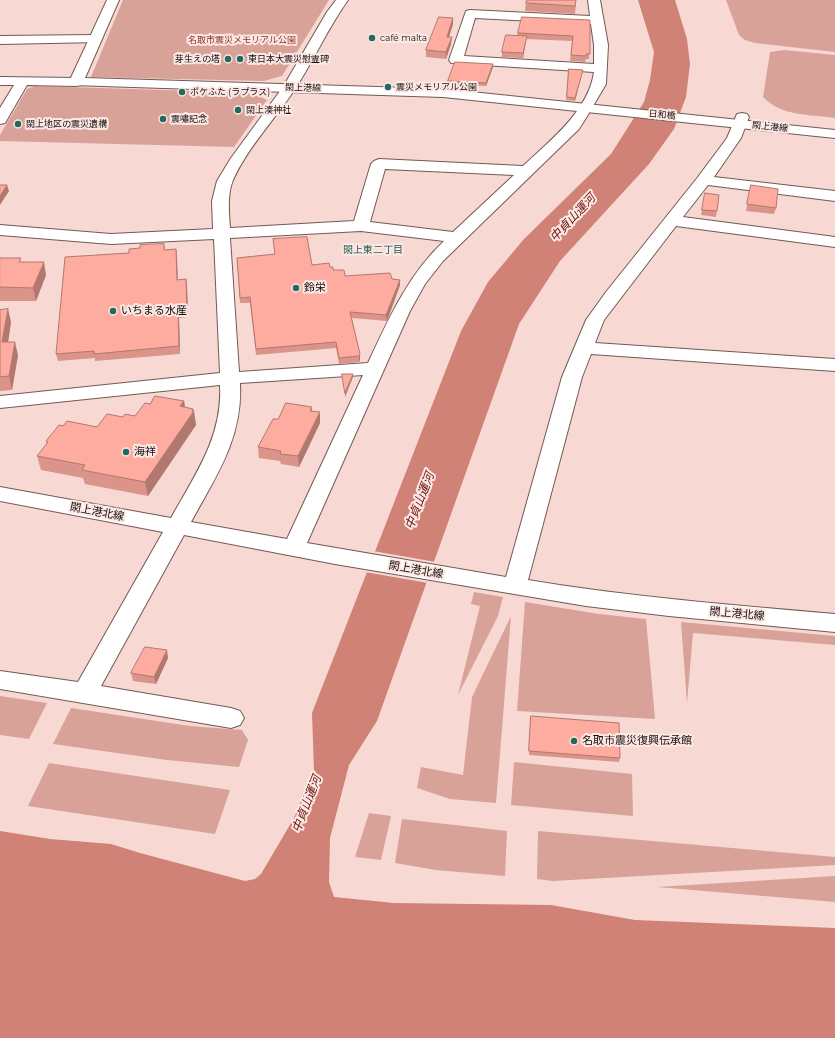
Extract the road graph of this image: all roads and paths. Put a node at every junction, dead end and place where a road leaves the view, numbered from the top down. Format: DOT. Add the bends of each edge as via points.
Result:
graph roads {
  1 [pos="113,0"];
  2 [pos="342,0"];
  3 [pos="594,0"];
  4 [pos="597,20"];
  5 [pos="95,39"];
  6 [pos="0,40"];
  7 [pos="601,68"];
  8 [pos="0,81"];
  9 [pos="23,81"];
  10 [pos="76,82"];
  11 [pos="289,88"];
  12 [pos="586,107"];
  13 [pos="619,110"];
  14 [pos="0,120"];
  15 [pos="706,120"];
  16 [pos="741,120"];
  17 [pos="835,134"];
  18 [pos="526,171"];
  19 [pos="704,180"];
  20 [pos="835,196"];
  21 [pos="672,221"];
  22 [pos="361,226"];
  23 [pos="0,230"];
  24 [pos="221,233"];
  25 [pos="457,238"];
  26 [pos="835,242"];
  27 [pos="583,348"];
  28 [pos="835,365"];
  29 [pos="374,368"];
  30 [pos="230,378"];
  31 [pos="0,402"];
  32 [pos="0,494"];
  33 [pos="177,528"];
  34 [pos="294,548"];
  35 [pos="515,587"];
  36 [pos="835,623"];
  37 [pos="0,680"];
  38 [pos="85,693"];
  39 [pos="231,718"];
  1 -- 5 [label="street"];
  2 -- 11 [label="street"];
  3 -- 4 [label="street"];
  4 -- 7 [label="street"];
  4 -- 7 [label="street" via="470,14 456,60"];
  5 -- 6 [label="street"];
  5 -- 10 [label="street"];
  7 -- 12 [label="street" via="599,84"];
  8 -- 9 [label="street, 閖上港線"];
  9 -- 10 [label="street, 閖上港線"];
  9 -- 14 [label="street"];
  10 -- 11 [label="street, 閖上港線"];
  11 -- 12 [label="street, 閖上港線" via="443,93"];
  11 -- 24 [label="street" via="236,161 225,181 220,201"];
  12 -- 13 [label="street, 閖上港線"];
  12 -- 18 [label="street" via="574,126"];
  13 -- 15 [label="street, 日和橋"];
  15 -- 16 [label="street, 閖上港線"];
  16 -- 17 [label="street, 閖上港線"];
  16 -- 19 [label="street" via="734,138"];
  18 -- 22 [label="street" via="379,164"];
  18 -- 25 [label="street"];
  19 -- 20 [label="street"];
  19 -- 21 [label="street"];
  21 -- 26 [label="street"];
  21 -- 27 [label="street" via="595,320"];
  22 -- 24 [label="street"];
  22 -- 25 [label="street"];
  23 -- 24 [label="street" via="111,239"];
  24 -- 30 [label="street"];
  25 -- 29 [label="street" via="416,283"];
  27 -- 28 [label="street"];
  27 -- 35 [label="street" via="572,377"];
  29 -- 30 [label="street"];
  29 -- 34 [label="street"];
  30 -- 31 [label="street"];
  30 -- 33 [label="street" via="231,403 216,457"];
  32 -- 33 [label="street, 閖上港北線"];
  33 -- 34 [label="street, 閖上港北線"];
  33 -- 38 [label="street"];
  34 -- 35 [label="street, 閖上港北線"];
  35 -- 36 [label="street, 閖上港北線" via="669,608"];
  37 -- 38 [label="street"];
  38 -- 39 [label="street"];
}
